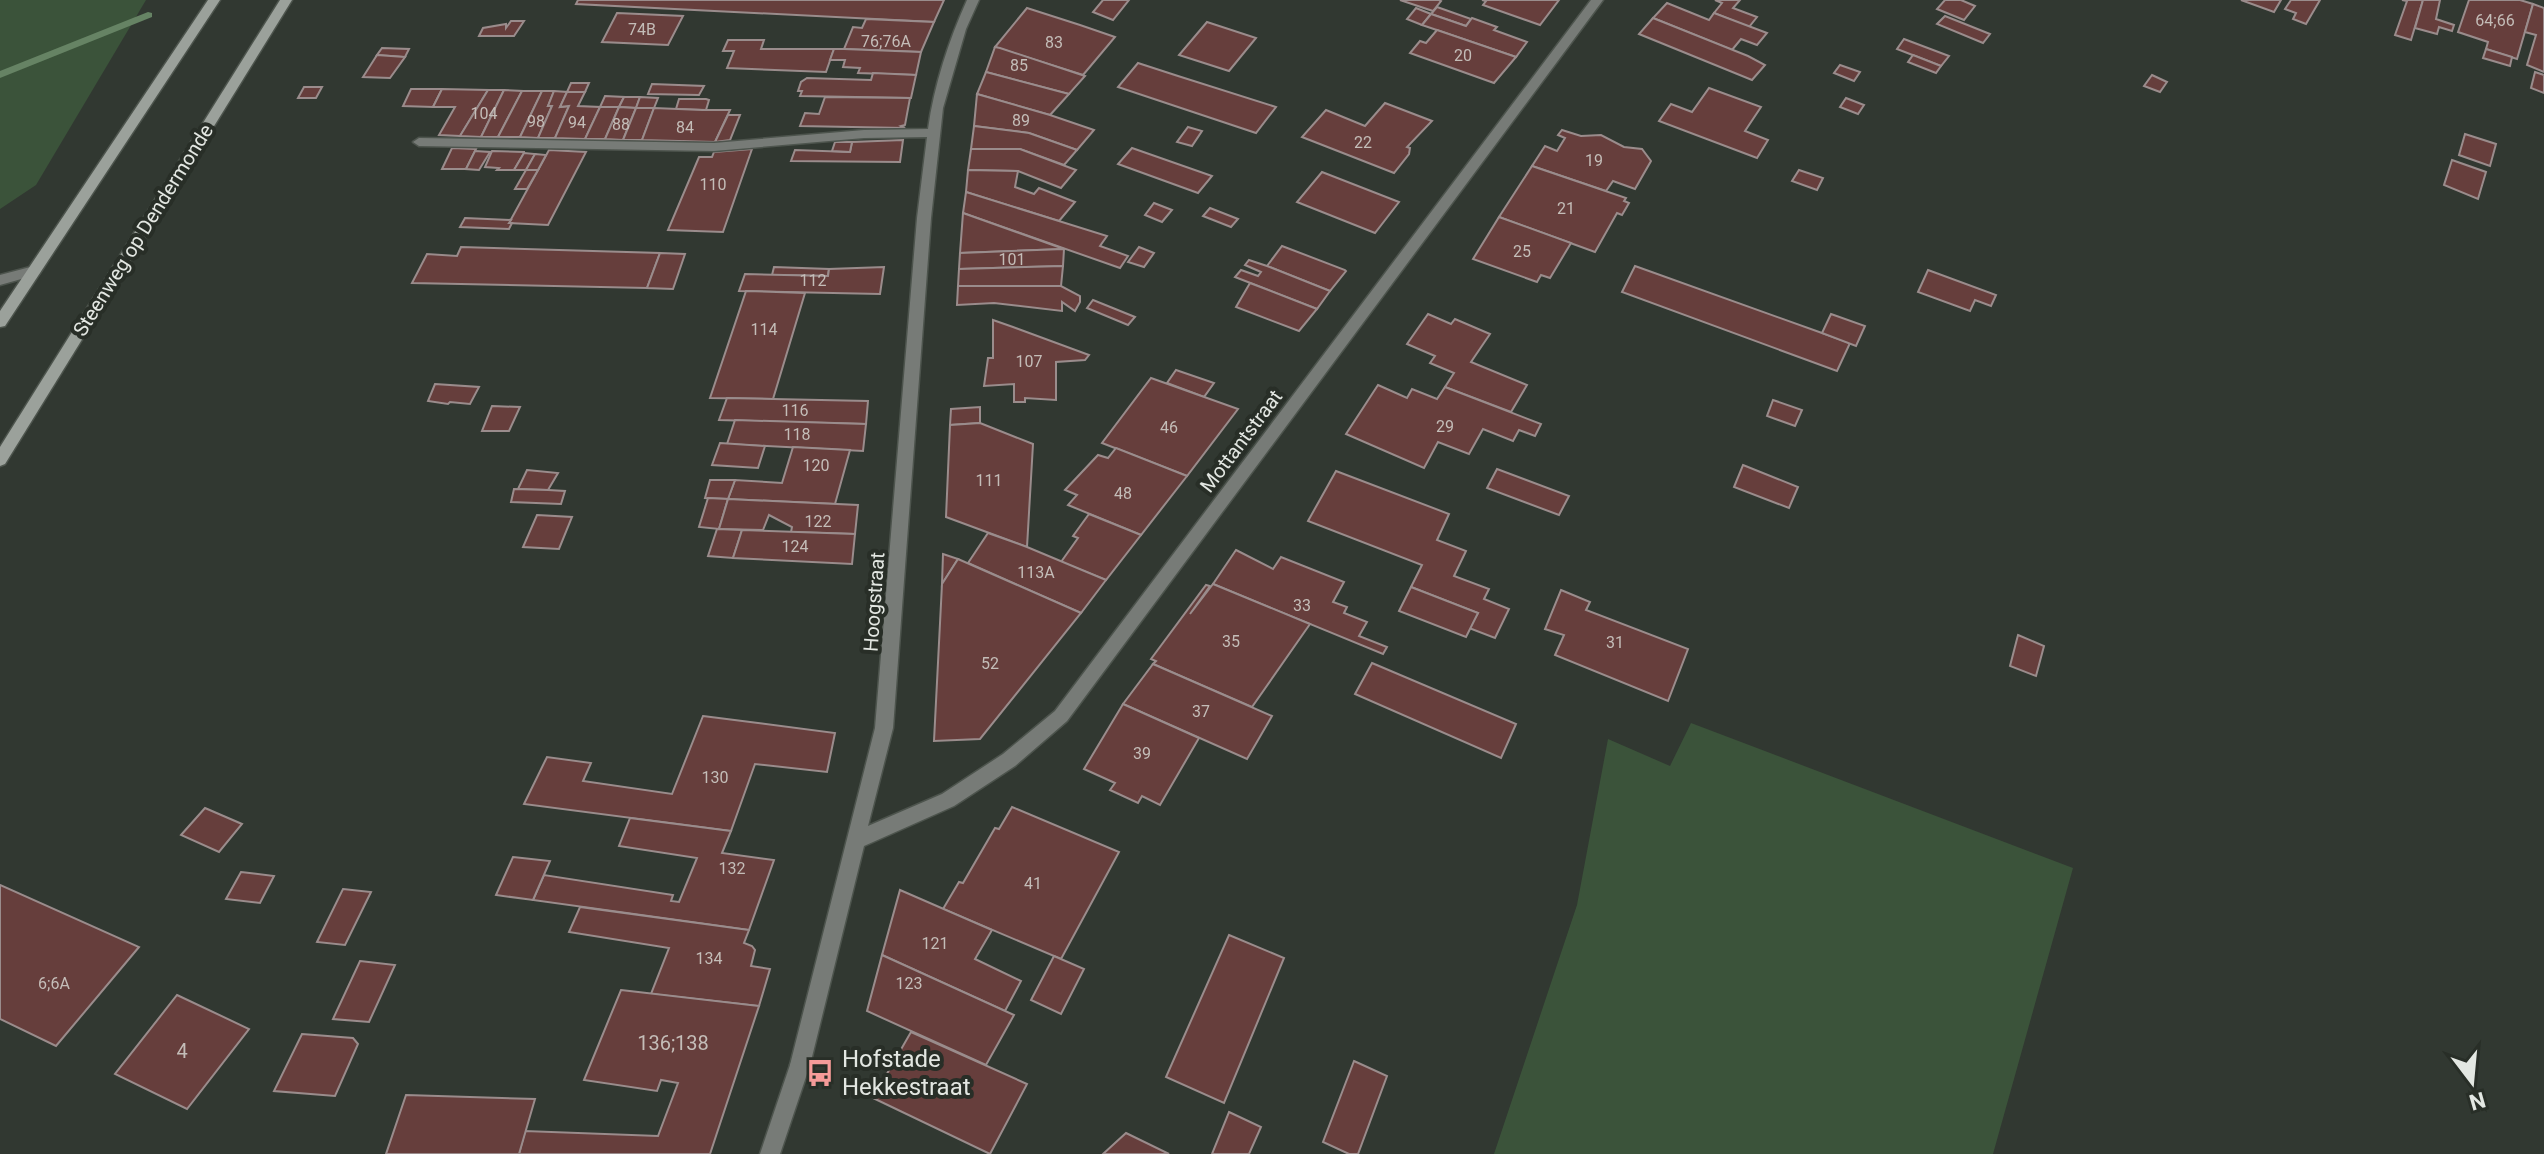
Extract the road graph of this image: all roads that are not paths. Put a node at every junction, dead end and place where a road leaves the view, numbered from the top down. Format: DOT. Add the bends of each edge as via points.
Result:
graph roads {
  1 [pos="214,0"];
  2 [pos="286,0"];
  3 [pos="973,0"];
  4 [pos="1597,0"];
  5 [pos="935,133"];
  6 [pos="419,142"];
  7 [pos="34,271"];
  8 [pos="0,280"];
  9 [pos="0,322"];
  10 [pos="0,460"];
  11 [pos="859,839"];
  12 [pos="770,1154"];
  1 -- 7 [label="main road"];
  2 -- 10 [label="main road, Steenweg op Dendermonde"];
  3 -- 5 [label="street, Hoogstraat" via="937,108"];
  4 -- 11 [label="street, Mottantstraat" via="1061,716 1009,760 948,800"];
  5 -- 6 [label="street" via="714,147"];
  5 -- 11 [label="street, Hoogstraat" via="884,728"];
  7 -- 8 [label="street"];
  7 -- 9 [label="main road"];
  11 -- 12 [label="street, Hoogstraat" via="800,1065"];
}
